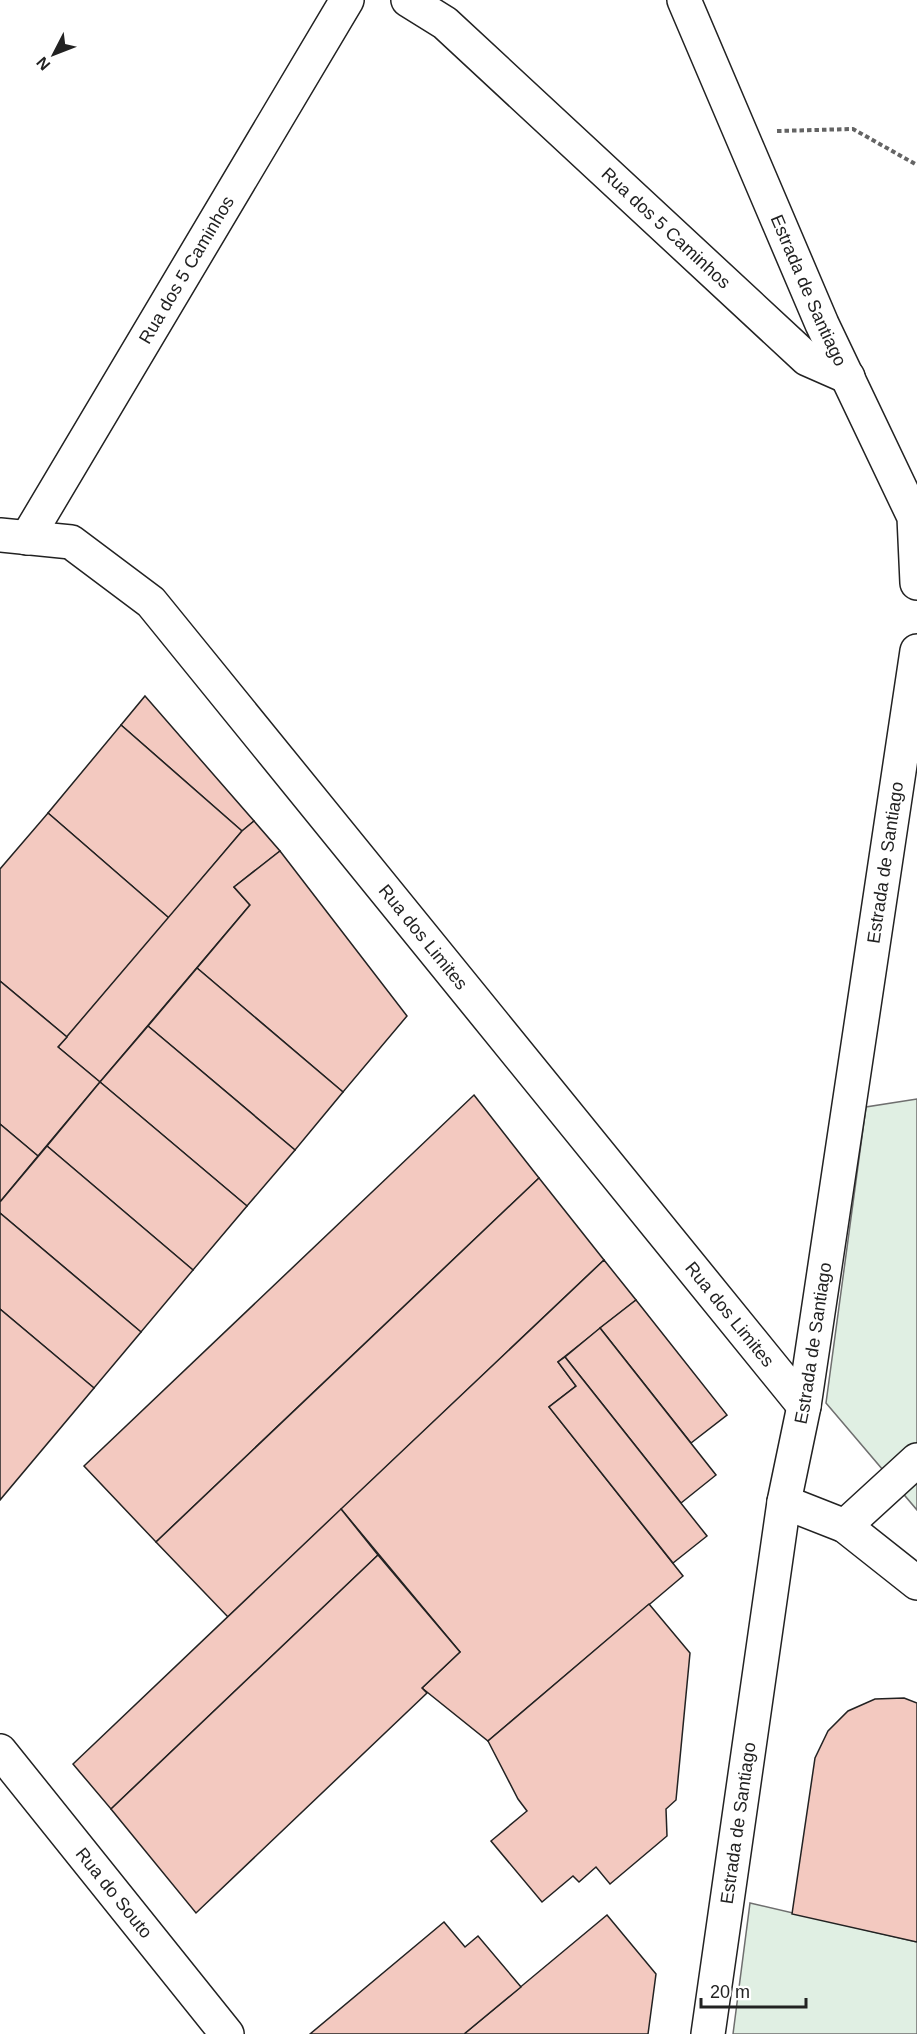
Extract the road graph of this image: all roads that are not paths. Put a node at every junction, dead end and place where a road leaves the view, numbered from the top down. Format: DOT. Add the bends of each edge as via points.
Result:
graph roads {
  1 [pos="347,0"];
  2 [pos="408,0"];
  3 [pos="684,0"];
  4 [pos="848,377"];
  5 [pos="13,537"];
  6 [pos="917,583"];
  7 [pos="917,651"];
  8 [pos="804,1406"];
  9 [pos="917,1460"];
  10 [pos="784,1502"];
  11 [pos="844,1526"];
  12 [pos="917,1584"];
  13 [pos="0,1751"];
  14 [pos="227,2034"];
  15 [pos="708,2034"];
  1 -- 5 [label="street, Rua dos 5 Caminhos"];
  2 -- 4 [label="street, Rua dos 5 Caminhos" via="445,23 807,359"];
  3 -- 4 [label="street, Estrada de Santiago"];
  4 -- 6 [label="street, Estrada de Santiago" via="914,517"];
  5 -- 8 [label="street, Rua dos Limites" via="71,542 150,602"];
  7 -- 8 [label="street, Estrada de Santiago"];
  8 -- 10 [label="street, Estrada de Santiago"];
  9 -- 11 [label="street"];
  10 -- 11 [label="street"];
  10 -- 15 [label="street, Estrada de Santiago"];
  11 -- 12 [label="street"];
  13 -- 14 [label="street, Rua do Souto"];
}
